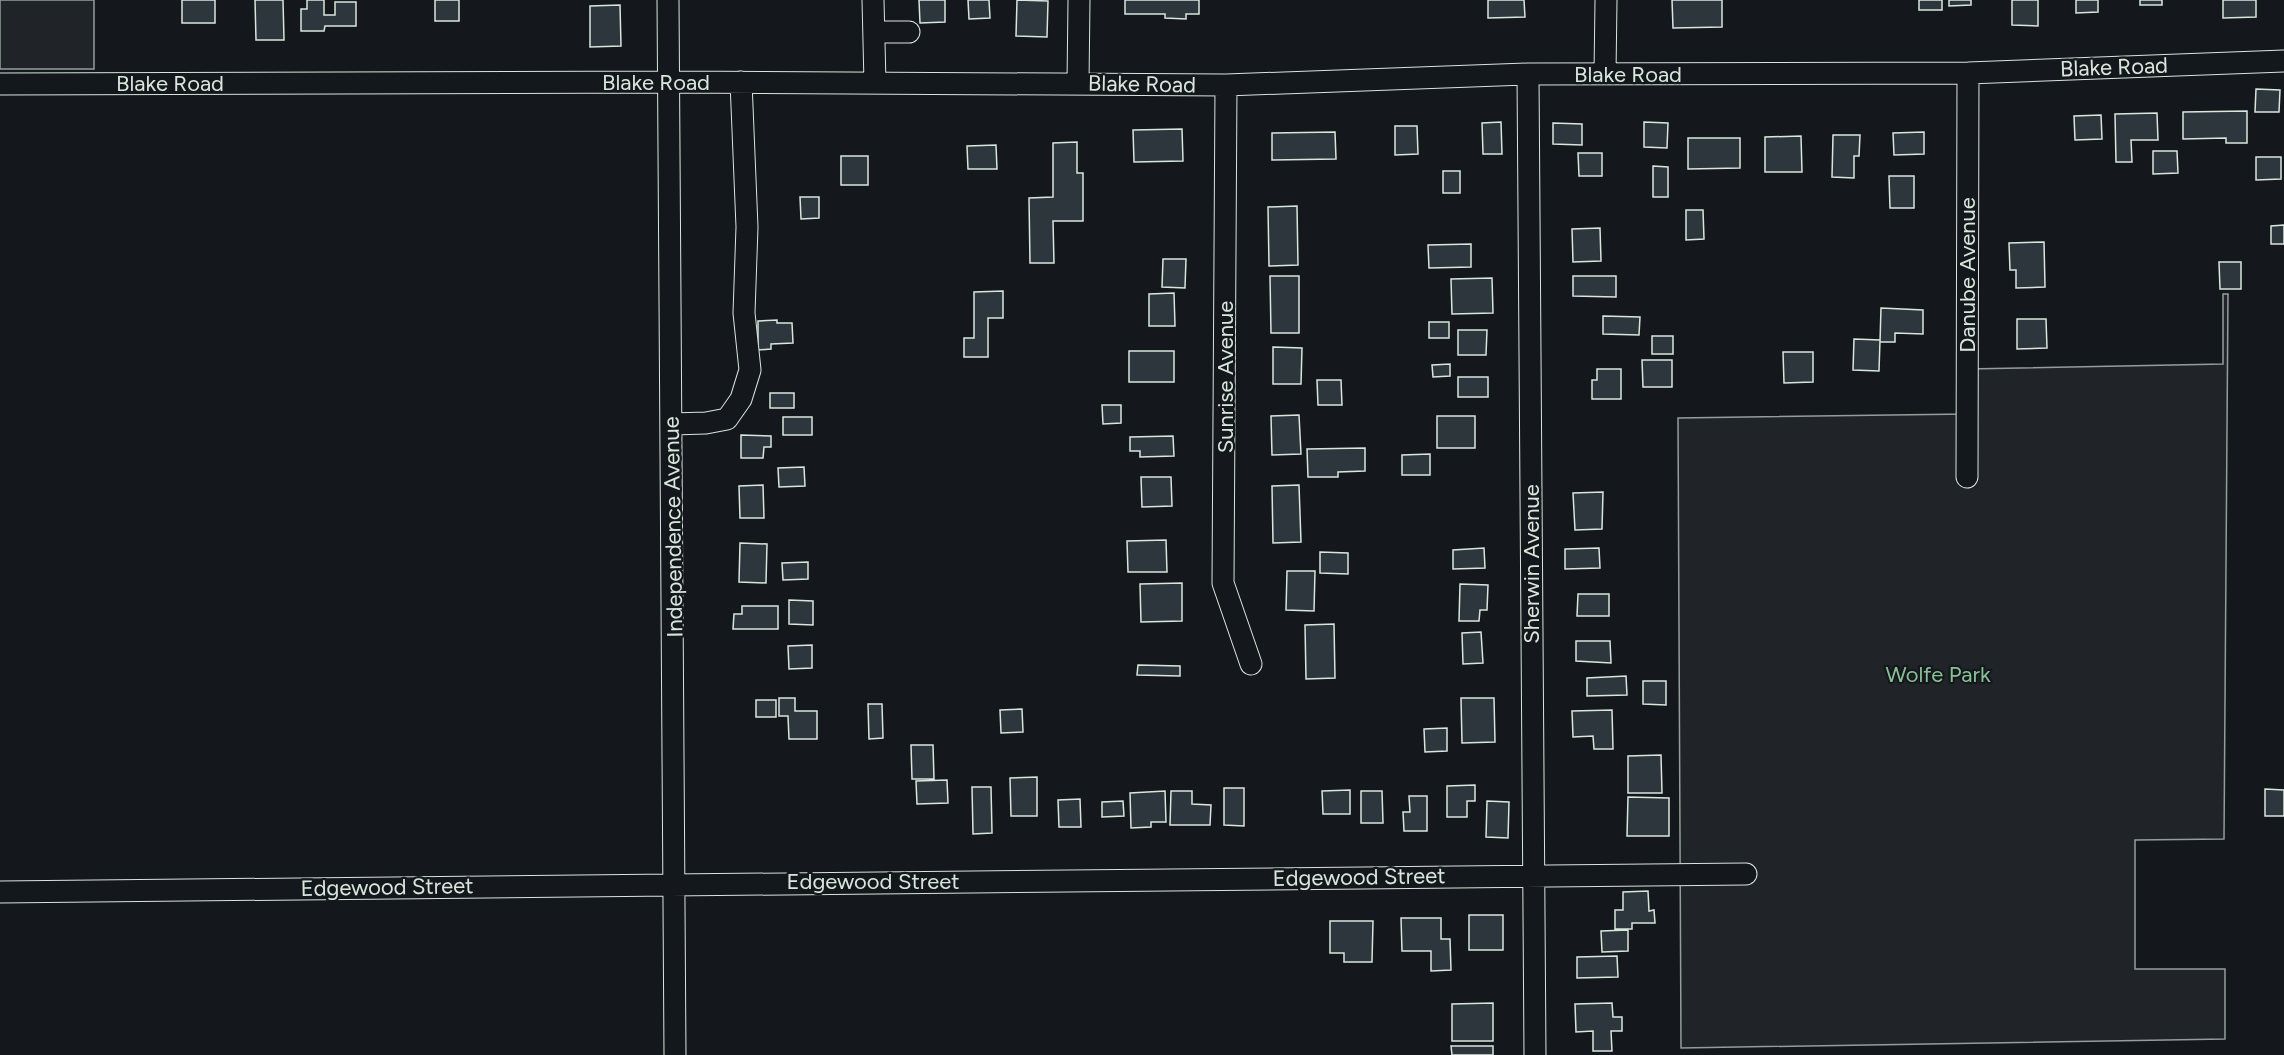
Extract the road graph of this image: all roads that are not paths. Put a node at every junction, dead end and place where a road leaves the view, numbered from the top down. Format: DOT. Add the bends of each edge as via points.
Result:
graph roads {
  1 [pos="668,0"];
  2 [pos="873,0"];
  3 [pos="1078,0"];
  4 [pos="1606,0"];
  5 [pos="874,32"];
  6 [pos="909,32"];
  7 [pos="2284,61"];
  8 [pos="1968,73"];
  9 [pos="1528,74"];
  10 [pos="1605,74"];
  11 [pos="669,82"];
  12 [pos="741,82"];
  13 [pos="875,82"];
  14 [pos="0,84"];
  15 [pos="1078,84"];
  16 [pos="1226,86"];
  17 [pos="672,424"];
  18 [pos="1967,477"];
  19 [pos="1251,664"];
  20 [pos="1746,874"];
  21 [pos="1533,876"];
  22 [pos="676,883"];
  23 [pos="0,892"];
  24 [pos="675,1055"];
  25 [pos="1535,1055"];
  1 -- 11 [label="street, Independence Avenue"];
  2 -- 5 [label="street"];
  3 -- 15 [label="street"];
  4 -- 10 [label="street"];
  5 -- 6 [label="street"];
  5 -- 13 [label="street"];
  7 -- 8 [label="street, Blake Road"];
  8 -- 10 [label="street, Blake Road"];
  8 -- 18 [label="street, Danube Avenue"];
  9 -- 10 [label="street, Blake Road"];
  9 -- 16 [label="street, Blake Road"];
  9 -- 21 [label="street, Sherwin Avenue"];
  11 -- 12 [label="street, Blake Road"];
  11 -- 14 [label="street, Blake Road"];
  11 -- 17 [label="street, Independence Avenue"];
  12 -- 13 [label="street, Blake Road"];
  12 -- 17 [label="street" via="747,227 744,313 750,370 741,399 727,418"];
  13 -- 15 [label="street, Blake Road"];
  15 -- 16 [label="street, Blake Road"];
  16 -- 19 [label="street, Sunrise Avenue" via="1224,583"];
  17 -- 22 [label="street, Independence Avenue"];
  20 -- 21 [label="street, Edgewood Street"];
  21 -- 22 [label="street, Edgewood Street"];
  21 -- 25 [label="street, Sherwin Avenue"];
  22 -- 23 [label="street, Edgewood Street"];
  22 -- 24 [label="street, Independence Avenue"];
}
